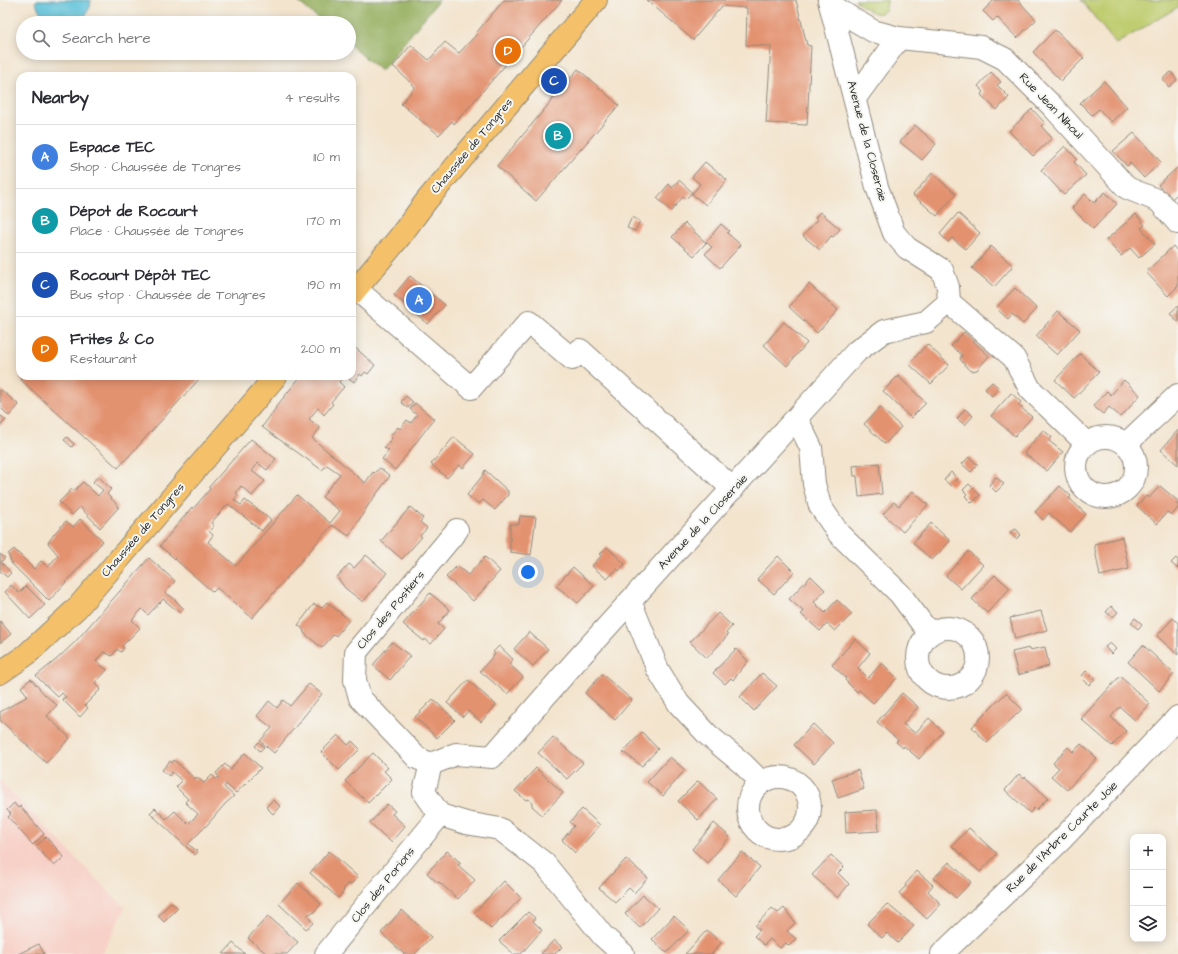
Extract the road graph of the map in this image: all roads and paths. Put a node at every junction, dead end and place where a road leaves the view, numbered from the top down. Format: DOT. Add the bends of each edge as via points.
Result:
graph roads {
  1 [pos="596,0"];
  2 [pos="830,2"];
  3 [pos="899,38"];
  4 [pos="855,98"];
  5 [pos="1178,223"];
  6 [pos="356,289"];
  7 [pos="356,293"];
  8 [pos="949,302"];
  9 [pos="273,380"];
  10 [pos="1178,395"];
  11 [pos="797,418"];
  12 [pos="1087,444"];
  13 [pos="1126,444"];
  14 [pos="733,489"];
  15 [pos="458,530"];
  16 [pos="630,601"];
  17 [pos="929,633"];
  18 [pos="0,673"];
  19 [pos="1178,717"];
  20 [pos="431,764"];
  21 [pos="761,782"];
  22 [pos="440,815"];
  23 [pos="326,954"];
  24 [pos="623,954"];
  25 [pos="942,954"];
  1 -- 6 [label="main road, Chaussée de Tongres" via="427,200"];
  2 -- 3 [label="street, Rue Jean Nihoul" via="873,31"];
  2 -- 4 [label="street, Avenue de la Closeraie"];
  3 -- 4 [label="street"];
  3 -- 5 [label="street, Rue Jean Nihoul" via="981,47 1005,59 1127,188 1159,201"];
  4 -- 8 [label="street, Avenue de la Closeraie" via="877,187 894,233 907,248 942,270 948,287"];
  7 -- 14 [label="street" via="471,388 530,322 572,359 580,350"];
  8 -- 11 [label="street, Avenue de la Closeraie" via="926,322 884,331 857,351"];
  8 -- 12 [label="street" via="1014,358 1030,389"];
  9 -- 18 [label="main road, Chaussée de Tongres" via="77,608 26,655"];
  10 -- 13 [label="street"];
  11 -- 14 [label="street, Avenue de la Closeraie"];
  11 -- 17 [label="street" via="811,448 814,484 820,506 839,534 900,594"];
  12 -- 13 [label="street" via="1102,437 1115,438"];
  12 -- 13 [label="street" via="1077,460 1076,470 1079,479 1084,488 1106,497 1120,494 1133,480 1136,461"];
  14 -- 16 [label="street, Avenue de la Closeraie"];
  15 -- 20 [label="street, Clos des Postiers" via="356,652 355,680 360,698 417,758"];
  16 -- 20 [label="street, Avenue de la Closeraie" via="492,757 456,754"];
  16 -- 21 [label="street" via="658,670 678,704 708,735"];
  19 -- 25 [label="street, Rue de l'Arbre Courte Joie" via="1062,839"];
  20 -- 22 [label="street" via="424,792"];
  22 -- 23 [label="street, Clos des Porions"];
  22 -- 24 [label="street" via="500,829 544,863 603,936"];
}
